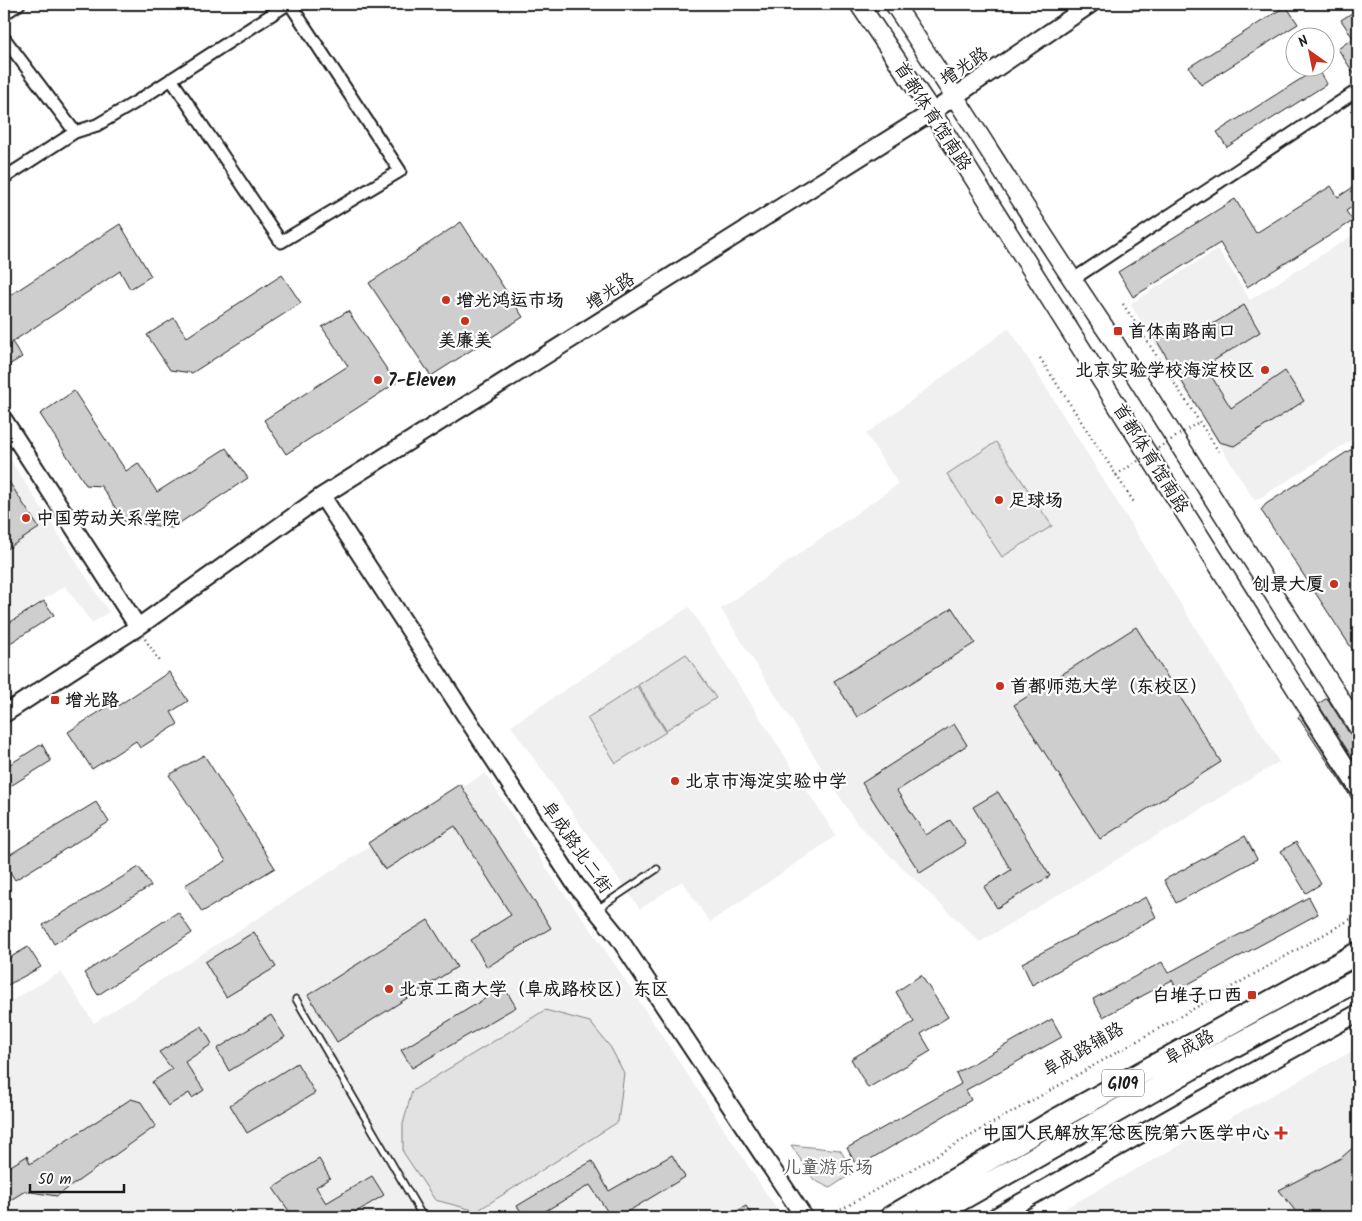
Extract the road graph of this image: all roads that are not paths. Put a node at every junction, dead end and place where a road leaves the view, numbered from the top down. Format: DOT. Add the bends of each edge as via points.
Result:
graph roads {
  1 [pos="19,4"];
  2 [pos="289,4"];
  3 [pos="859,4"];
  4 [pos="894,4"];
  5 [pos="1091,4"];
  6 [pos="4,14"];
  7 [pos="4,38"];
  8 [pos="171,80"];
  9 [pos="956,96"];
  10 [pos="1358,98"];
  11 [pos="932,112"];
  12 [pos="75,132"];
  13 [pos="4,178"];
  14 [pos="1072,280"];
  15 [pos="4,420"];
  16 [pos="322,496"];
  17 [pos="138,628"];
  18 [pos="4,714"];
  19 [pos="1358,727"];
  20 [pos="1358,788"];
  21 [pos="657,869"];
  22 [pos="596,910"];
  23 [pos="1358,953"];
  24 [pos="1358,980"];
  25 [pos="296,999"];
  26 [pos="1358,1013"];
  27 [pos="423,1217"];
  28 [pos="804,1217"];
  29 [pos="891,1217"];
  30 [pos="930,1217"];
  31 [pos="995,1217"];
  1 -- 6 [label="street"];
  2 -- 8 [label="street"];
  2 -- 8 [label="street" via="400,171 281,242"];
  3 -- 11 [label="main road, 首都体育馆南路"];
  4 -- 9 [label="main road, 首都体育馆南路"];
  5 -- 9 [label="street, 增光路"];
  7 -- 12 [label="street"];
  8 -- 12 [label="street" via="97,125"];
  9 -- 11 [label="street, 增光路"];
  9 -- 14 [label="main road, 首都体育馆南路"];
  10 -- 14 [label="street" via="1352,94"];
  11 -- 16 [label="street, 增光路"];
  11 -- 20 [label="main road, 首都体育馆南路"];
  12 -- 13 [label="street"];
  14 -- 19 [label="main road, 首都体育馆南路"];
  15 -- 17 [label="street"];
  16 -- 17 [label="street, 增光路"];
  16 -- 22 [label="street, 阜成路北二街" via="575,884"];
  17 -- 18 [label="street, 增光路"];
  21 -- 22 [label="lane"];
  22 -- 28 [label="street, 阜成路北二街" via="618,937"];
  23 -- 29 [label="highway, 阜成路 / G109" via="1054,1121"];
  24 -- 30 [label="highway, 阜成路 / G109" via="1191,1069"];
  25 -- 27 [label="lane"];
  26 -- 31 [label="street"];
}
